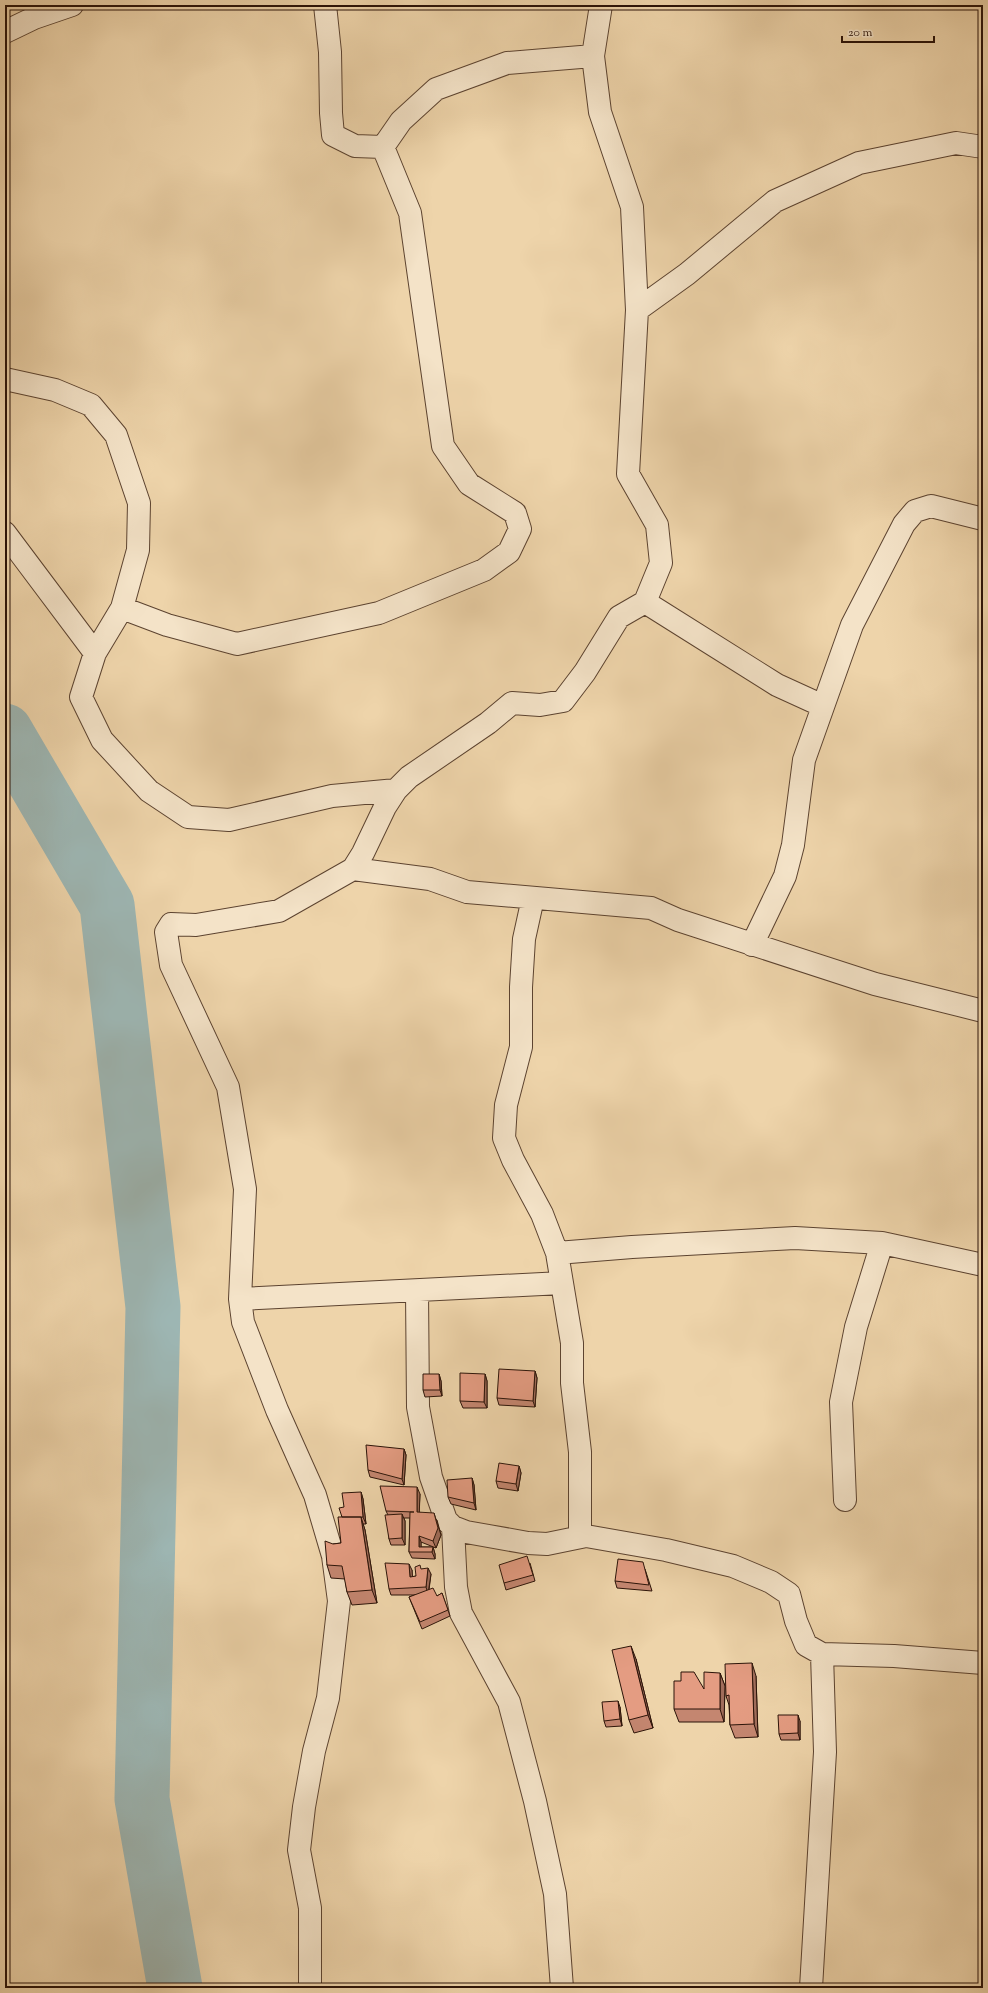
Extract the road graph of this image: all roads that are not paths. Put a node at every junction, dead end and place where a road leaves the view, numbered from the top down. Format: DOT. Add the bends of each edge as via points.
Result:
graph roads {
  1 [pos="72,5"];
  2 [pos="325,5"];
  3 [pos="601,5"];
  4 [pos="5,32"];
  5 [pos="593,56"];
  6 [pos="383,147"];
  7 [pos="983,147"];
  8 [pos="637,310"];
  9 [pos="5,379"];
  10 [pos="983,519"];
  11 [pos="5,533"];
  12 [pos="645,602"];
  13 [pos="122,608"];
  14 [pos="95,653"];
  15 [pos="823,706"];
  16 [pos="396,790"];
  17 [pos="353,869"];
  18 [pos="533,898"];
  19 [pos="752,945"];
  20 [pos="983,1011"];
  21 [pos="882,1243"];
  22 [pos="558,1254"];
  23 [pos="983,1265"];
  24 [pos="562,1283"];
  25 [pos="417,1290"];
  26 [pos="240,1299"];
  27 [pos="845,1500"];
  28 [pos="453,1527"];
  29 [pos="580,1537"];
  30 [pos="822,1654"];
  31 [pos="983,1663"];
  32 [pos="310,1988"];
  33 [pos="562,1988"];
  34 [pos="811,1988"];
  1 -- 4 [label="street" via="34,18"];
  2 -- 6 [label="street" via="330,52 330,113 334,135 355,146"];
  3 -- 5 [label="street"];
  5 -- 6 [label="street" via="507,63 436,89 401,121"];
  5 -- 8 [label="street" via="600,112 632,208"];
  6 -- 13 [label="street" via="410,213 443,446 469,484 515,513 520,529 509,552 484,570 380,613 237,644 167,625"];
  7 -- 8 [label="street" via="956,143 859,163 775,201 687,274"];
  8 -- 12 [label="street" via="628,474 657,525 661,563"];
  9 -- 13 [label="street" via="55,390 91,405 116,435 139,503 138,550"];
  10 -- 15 [label="street" via="931,506 916,511 904,524 852,625"];
  11 -- 14 [label="street"];
  12 -- 15 [label="street" via="777,686"];
  12 -- 16 [label="street" via="619,617 585,672 563,700 540,705 512,703 488,723 409,777"];
  13 -- 14 [label="street"];
  14 -- 16 [label="street" via="81,697 102,740 149,791 188,817 229,820 332,796"];
  15 -- 19 [label="street" via="804,760 793,845 785,876"];
  16 -- 17 [label="street" via="385,807 364,853"];
  17 -- 18 [label="street" via="430,879 467,892"];
  17 -- 26 [label="street" via="280,911 196,925 171,924 168,928 171,965 228,1087 245,1189"];
  18 -- 19 [label="street" via="651,908"];
  18 -- 22 [label="street" via="524,939 521,1047 506,1105 504,1138 542,1214"];
  19 -- 20 [label="street" via="875,984"];
  21 -- 22 [label="street" via="795,1238"];
  21 -- 23 [label="street"];
  21 -- 27 [label="street" via="856,1327 841,1402"];
  22 -- 24 [label="street"];
  24 -- 25 [label="street"];
  24 -- 29 [label="street" via="572,1343 572,1384 580,1452"];
  25 -- 26 [label="street"];
  25 -- 28 [label="street" via="418,1408 431,1477 446,1520"];
  26 -- 32 [label="street" via="243,1322 276,1410 315,1496 333,1556 339,1601 328,1698 314,1752 299,1850 310,1908"];
  28 -- 29 [label="street" via="466,1532 528,1543 547,1544"];
  28 -- 33 [label="street" via="456,1587 461,1613 509,1702 535,1801 555,1894"];
  29 -- 30 [label="street" via="666,1550 734,1566 770,1582 790,1594 796,1621 806,1645"];
  30 -- 31 [label="street" via="894,1656"];
  30 -- 34 [label="street" via="825,1752"];
}
